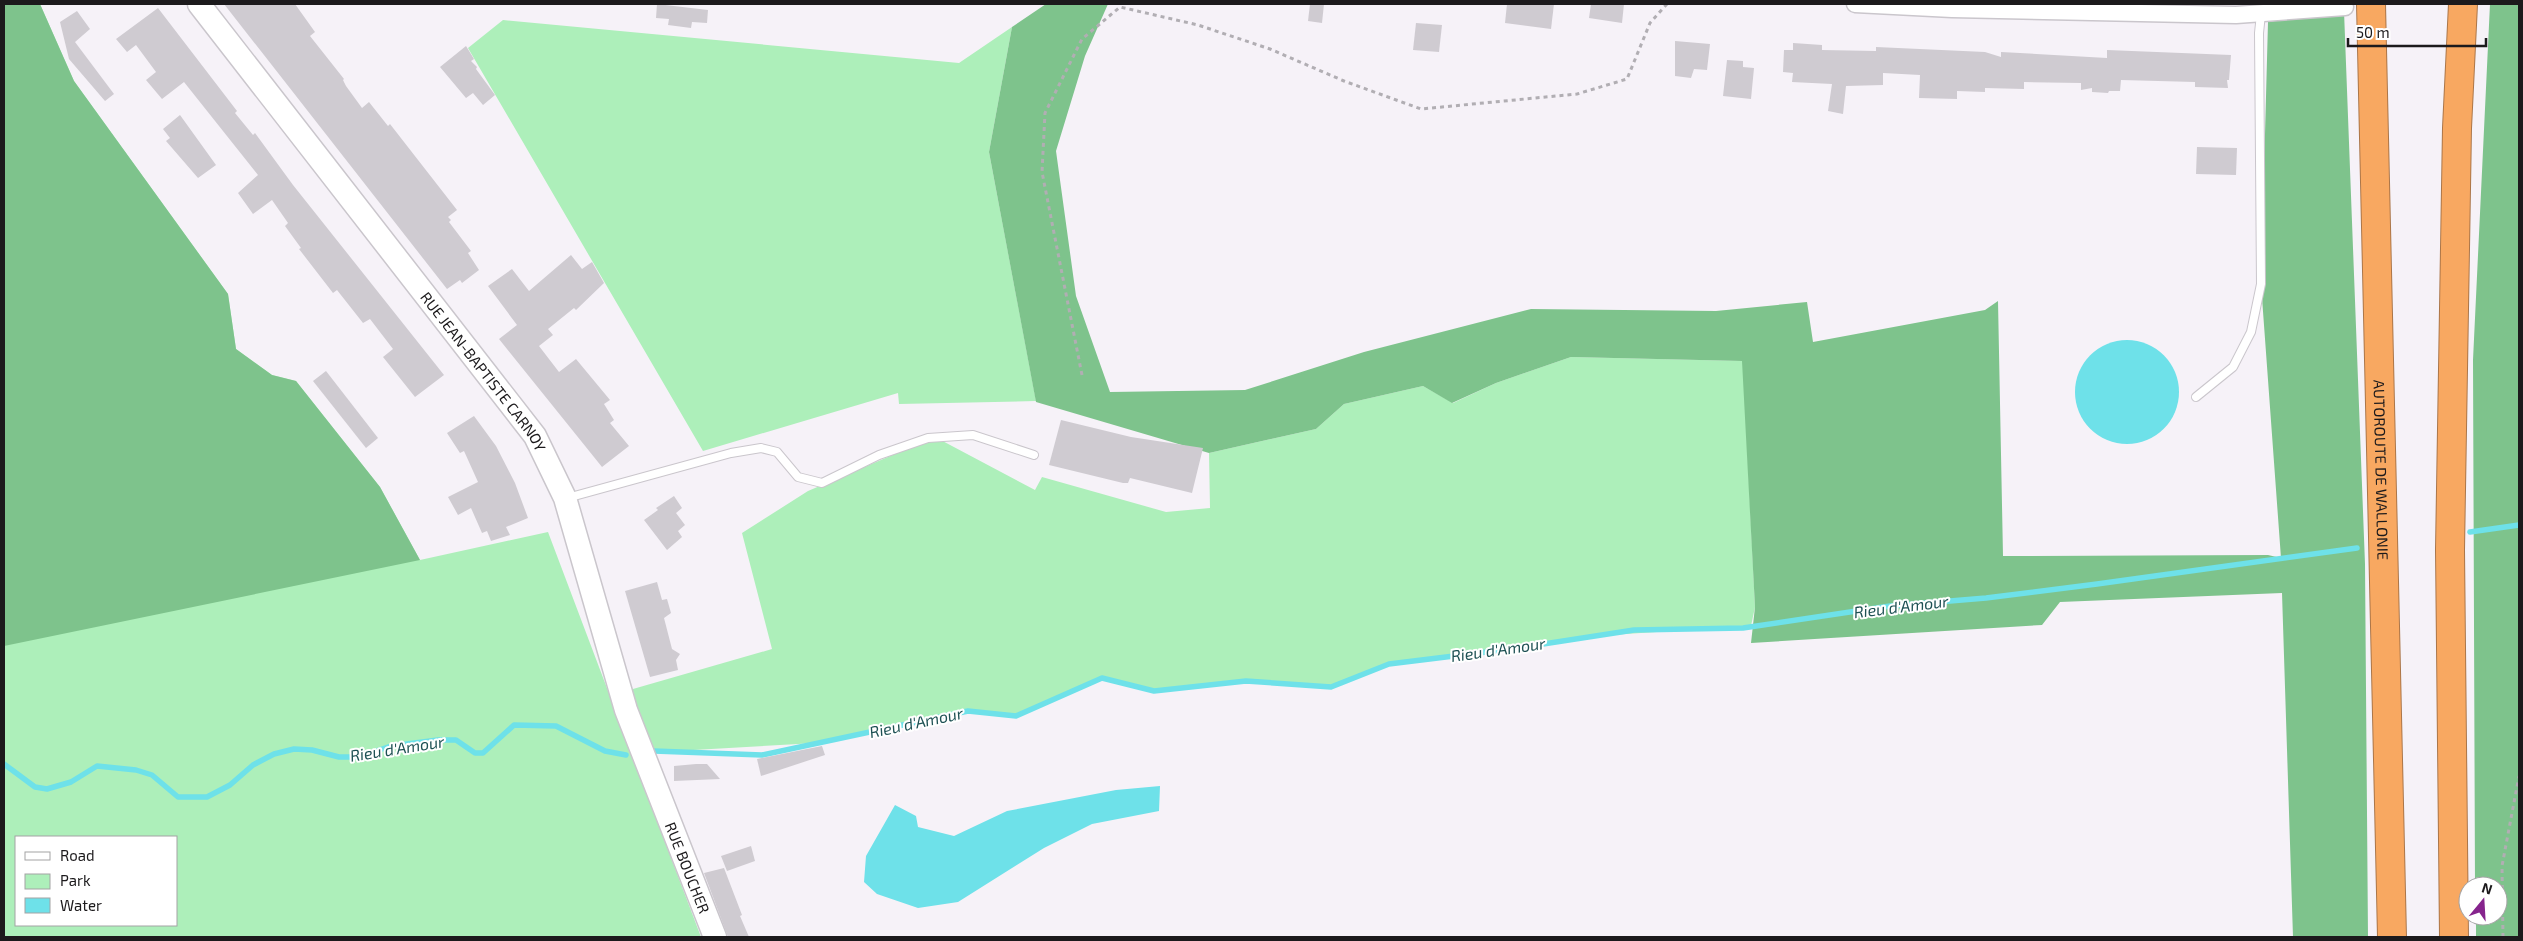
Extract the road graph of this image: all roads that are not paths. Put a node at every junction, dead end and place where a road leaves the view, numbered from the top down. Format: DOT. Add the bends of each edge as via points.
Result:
graph roads {
  1 [pos="199,4"];
  2 [pos="1854,4"];
  3 [pos="2463,4"];
  4 [pos="2358,5"];
  5 [pos="2261,14"];
  6 [pos="2196,397"];
  7 [pos="1034,455"];
  8 [pos="565,498"];
  9 [pos="658,798"];
  10 [pos="714,937"];
  11 [pos="2392,937"];
  12 [pos="2454,937"];
  1 -- 8 [label="street, RUE JEAN-BAPTISTE CARNOY" via="535,436"];
  2 -- 5 [label="street" via="1991,10"];
  3 -- 12 [label="highway" via="2457,138 2450,550"];
  4 -- 5 [label="street"];
  4 -- 11 [label="highway, AUTOROUTE DE WALLONIE"];
  5 -- 6 [label="lane" via="2261,284 2251,332 2233,367"];
  7 -- 8 [label="lane" via="973,435 928,438 879,455 822,483 798,477 777,452 761,448 731,453"];
  8 -- 9 [label="street, RUE JEAN-BAPTISTE CARNOY" via="626,710"];
  9 -- 10 [label="street, RUE BOUCHER"];
}
